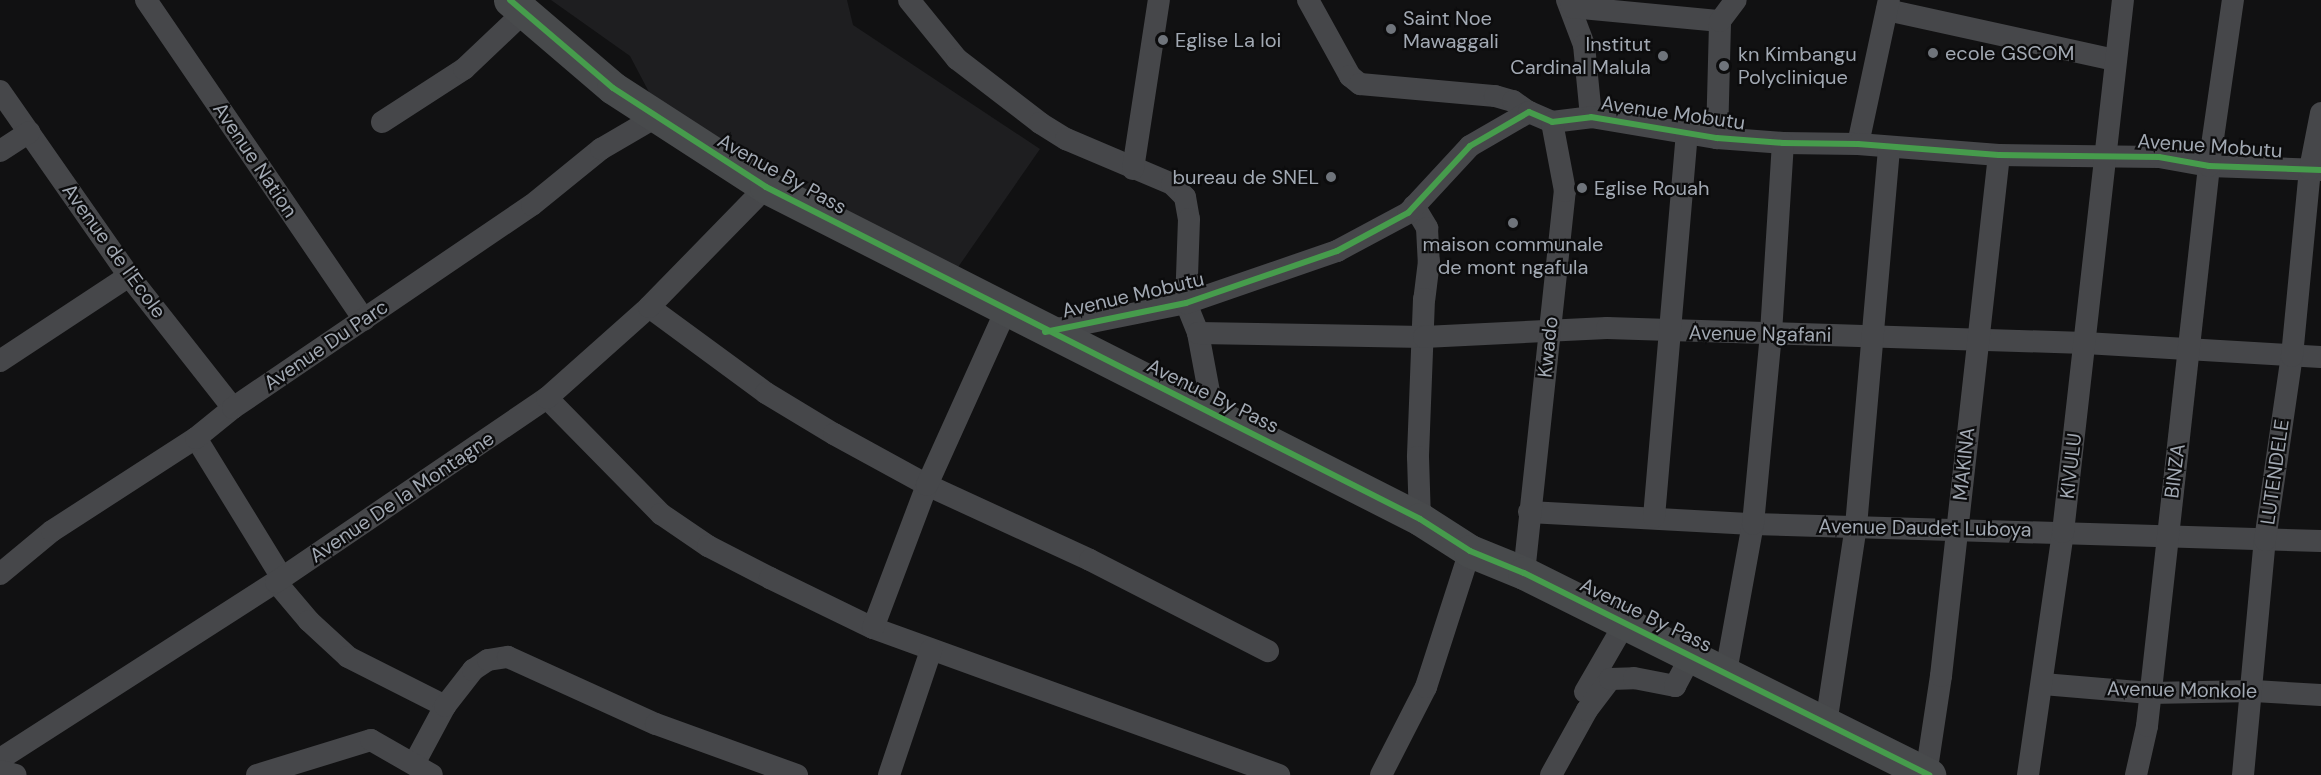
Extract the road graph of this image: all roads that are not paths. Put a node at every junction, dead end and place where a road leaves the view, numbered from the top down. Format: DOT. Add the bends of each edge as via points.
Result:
graph roads {
  1 [pos="146,0"];
  2 [pos="909,0"];
  3 [pos="1159,0"];
  4 [pos="1308,0"];
  5 [pos="1736,0"];
  6 [pos="2123,0"];
  7 [pos="2233,0"];
  8 [pos="1569,3"];
  9 [pos="1888,5"];
  10 [pos="517,6"];
  11 [pos="1720,21"];
  12 [pos="2115,60"];
  13 [pos="0,91"];
  14 [pos="1529,112"];
  15 [pos="2321,113"];
  16 [pos="1591,117"];
  17 [pos="654,118"];
  18 [pos="382,122"];
  19 [pos="1552,122"];
  20 [pos="29,132"];
  21 [pos="1687,134"];
  22 [pos="1717,138"];
  23 [pos="1783,143"];
  24 [pos="1858,144"];
  25 [pos="1889,148"];
  26 [pos="0,151"];
  27 [pos="2000,155"];
  28 [pos="2106,156"];
  29 [pos="2209,166"];
  30 [pos="1133,169"];
  31 [pos="2316,170"];
  32 [pos="766,187"];
  33 [pos="1414,206"];
  34 [pos="129,276"];
  35 [pos="1186,303"];
  36 [pos="649,307"];
  37 [pos="1006,310"];
  38 [pos="364,320"];
  39 [pos="1045,332"];
  40 [pos="1669,332"];
  41 [pos="1198,333"];
  42 [pos="1551,333"];
  43 [pos="1771,333"];
  44 [pos="1424,337"];
  45 [pos="1873,337"];
  46 [pos="1976,341"];
  47 [pos="2085,344"];
  48 [pos="2190,352"];
  49 [pos="2292,356"];
  50 [pos="2321,357"];
  51 [pos="0,361"];
  52 [pos="547,398"];
  53 [pos="233,408"];
  54 [pos="1213,413"];
  55 [pos="196,438"];
  56 [pos="927,485"];
  57 [pos="1529,512"];
  58 [pos="1654,517"];
  59 [pos="1420,519"];
  60 [pos="1753,524"];
  61 [pos="1856,526"];
  62 [pos="1958,528"];
  63 [pos="2063,532"];
  64 [pos="2167,535"];
  65 [pos="2265,540"];
  66 [pos="2321,541"];
  67 [pos="1470,551"];
  68 [pos="1524,573"];
  69 [pos="0,574"];
  70 [pos="279,580"];
  71 [pos="1625,623"];
  72 [pos="873,628"];
  73 [pos="931,650"];
  74 [pos="1268,651"];
  75 [pos="1691,656"];
  76 [pos="1726,672"];
  77 [pos="2043,684"];
  78 [pos="2254,691"];
  79 [pos="2150,693"];
  80 [pos="2321,695"];
  81 [pos="445,706"];
  82 [pos="1826,724"];
  83 [pos="0,759"];
  84 [pos="424,768"];
  85 [pos="0,771"];
  86 [pos="16,775"];
  87 [pos="258,775"];
  88 [pos="797,775"];
  89 [pos="889,775"];
  90 [pos="1279,775"];
  91 [pos="1381,775"];
  92 [pos="1538,775"];
  93 [pos="1551,775"];
  94 [pos="1928,775"];
  95 [pos="2028,775"];
  96 [pos="2136,775"];
  97 [pos="2243,775"];
  1 -- 38 [label="street, Avenue Nation"];
  2 -- 30 [label="street" via="957,59 1040,123"];
  3 -- 30 [label="street"];
  4 -- 14 [label="street" via="1350,76 1360,84 1495,96 1513,101"];
  5 -- 11 [label="street"];
  6 -- 12 [label="street, KIVULU"];
  7 -- 29 [label="street, BINZA"];
  8 -- 11 [label="street"];
  8 -- 16 [label="street" via="1584,45"];
  9 -- 12 [label="street"];
  9 -- 24 [label="street"];
  10 -- 17 [label="highway, Avenue By Pass"];
  10 -- 18 [label="street" via="464,69"];
  11 -- 22 [label="street"];
  12 -- 28 [label="street, KIVULU"];
  13 -- 20 [label="street, Avenue de l'Ecole"];
  14 -- 19 [label="street"];
  14 -- 33 [label="street, Avenue Mobutu" via="1470,146"];
  15 -- 31 [label="street, LUTENDELE"];
  16 -- 19 [label="street, Avenue Mobutu"];
  16 -- 21 [label="street, Avenue Mobutu"];
  17 -- 32 [label="highway, Avenue By Pass"];
  17 -- 38 [label="street, Avenue Du Parc" via="601,149 532,206"];
  19 -- 42 [label="street, Kwado" via="1564,191"];
  20 -- 26 [label="street"];
  20 -- 34 [label="street, Avenue de l'Ecole"];
  21 -- 22 [label="street, Avenue Mobutu"];
  21 -- 40 [label="street"];
  22 -- 23 [label="street, Avenue Mobutu"];
  23 -- 24 [label="street, Avenue Mobutu"];
  23 -- 43 [label="street"];
  24 -- 25 [label="street, Avenue Mobutu"];
  25 -- 27 [label="street, Avenue Mobutu"];
  25 -- 45 [label="street"];
  27 -- 28 [label="street, Avenue Mobutu"];
  27 -- 46 [label="street, MAKINA" via="1992,242"];
  28 -- 29 [label="street, Avenue Mobutu" via="2159,157"];
  28 -- 47 [label="street, KIVULU"];
  29 -- 31 [label="street, Avenue Mobutu"];
  29 -- 48 [label="street, BINZA"];
  30 -- 35 [label="street" via="1172,184 1185,197 1189,219"];
  31 -- 49 [label="street, LUTENDELE"];
  32 -- 36 [label="street, Avenue De la Montagne"];
  32 -- 37 [label="highway, Avenue By Pass"];
  33 -- 35 [label="street, Avenue Mobutu" via="1337,251"];
  33 -- 44 [label="street" via="1427,228"];
  34 -- 51 [label="street"];
  34 -- 53 [label="street, Avenue de l'Ecole"];
  35 -- 39 [label="street, Avenue Mobutu"];
  35 -- 41 [label="street"];
  36 -- 52 [label="street, Avenue De la Montagne"];
  36 -- 56 [label="street" via="766,393"];
  37 -- 39 [label="highway, Avenue By Pass"];
  37 -- 56 [label="street"];
  38 -- 53 [label="street, Avenue Du Parc"];
  39 -- 54 [label="highway, Avenue By Pass"];
  40 -- 42 [label="street, Avenue Ngafani" via="1607,328"];
  40 -- 43 [label="street, Avenue Ngafani"];
  40 -- 58 [label="street"];
  41 -- 44 [label="street, Avenue Ngafani"];
  41 -- 54 [label="street"];
  42 -- 44 [label="street, Avenue Ngafani"];
  42 -- 57 [label="street, Kwado"];
  43 -- 45 [label="street, Avenue Ngafani"];
  43 -- 60 [label="street"];
  44 -- 59 [label="street" via="1418,457"];
  45 -- 46 [label="street, Avenue Ngafani"];
  45 -- 61 [label="street"];
  46 -- 47 [label="street, Avenue Ngafani"];
  46 -- 62 [label="street, MAKINA"];
  47 -- 48 [label="street, Avenue Ngafani"];
  47 -- 63 [label="street, KIVULU"];
  48 -- 49 [label="street, Avenue Ngafani"];
  48 -- 64 [label="street, BINZA"];
  49 -- 50 [label="street, Avenue Ngafani"];
  49 -- 65 [label="street, LUTENDELE"];
  52 -- 70 [label="street, Avenue De la Montagne"];
  52 -- 72 [label="street" via="661,514 708,546"];
  53 -- 55 [label="street, Avenue Du Parc"];
  54 -- 59 [label="highway, Avenue By Pass"];
  55 -- 69 [label="street, Avenue Du Parc" via="52,531"];
  55 -- 70 [label="street"];
  56 -- 72 [label="street"];
  56 -- 74 [label="street" via="1090,560"];
  57 -- 58 [label="street, Avenue Daudet Luboya"];
  57 -- 68 [label="street, Kwado"];
  58 -- 60 [label="street, Avenue Daudet Luboya"];
  59 -- 67 [label="highway, Avenue By Pass"];
  60 -- 61 [label="street, Avenue Daudet Luboya"];
  60 -- 76 [label="street"];
  61 -- 62 [label="street, Avenue Daudet Luboya"];
  61 -- 82 [label="street"];
  62 -- 63 [label="street, Avenue Daudet Luboya"];
  62 -- 94 [label="street, MAKINA"];
  63 -- 64 [label="street, Avenue Daudet Luboya"];
  63 -- 77 [label="street, KIVULU"];
  64 -- 65 [label="street, Avenue Daudet Luboya"];
  64 -- 79 [label="street, BINZA"];
  65 -- 66 [label="street, Avenue Daudet Luboya"];
  65 -- 78 [label="street, LUTENDELE"];
  67 -- 68 [label="highway, Avenue By Pass"];
  67 -- 91 [label="street" via="1426,687"];
  68 -- 71 [label="highway, Avenue By Pass"];
  70 -- 81 [label="street" via="309,621 348,657"];
  70 -- 83 [label="street, Avenue De la Montagne"];
  71 -- 75 [label="highway, Avenue By Pass"];
  71 -- 92 [label="street"];
  72 -- 73 [label="street"];
  73 -- 89 [label="street"];
  73 -- 90 [label="street"];
  75 -- 76 [label="highway, Avenue By Pass"];
  75 -- 93 [label="street" via="1675,686 1634,678 1610,679 1587,710"];
  76 -- 82 [label="highway, Avenue By Pass"];
  77 -- 79 [label="street, Avenue Monkole"];
  77 -- 95 [label="street, KIVULU"];
  78 -- 79 [label="street, Avenue Monkole"];
  78 -- 80 [label="street, Avenue Monkole"];
  78 -- 97 [label="street, LUTENDELE"];
  79 -- 96 [label="street, BINZA"];
  81 -- 84 [label="street"];
  81 -- 88 [label="street" via="472,670 488,660 508,657 666,729"];
  82 -- 94 [label="highway, Avenue By Pass"];
  84 -- 87 [label="street" via="371,740"];
  85 -- 86 [label="street"];
}
